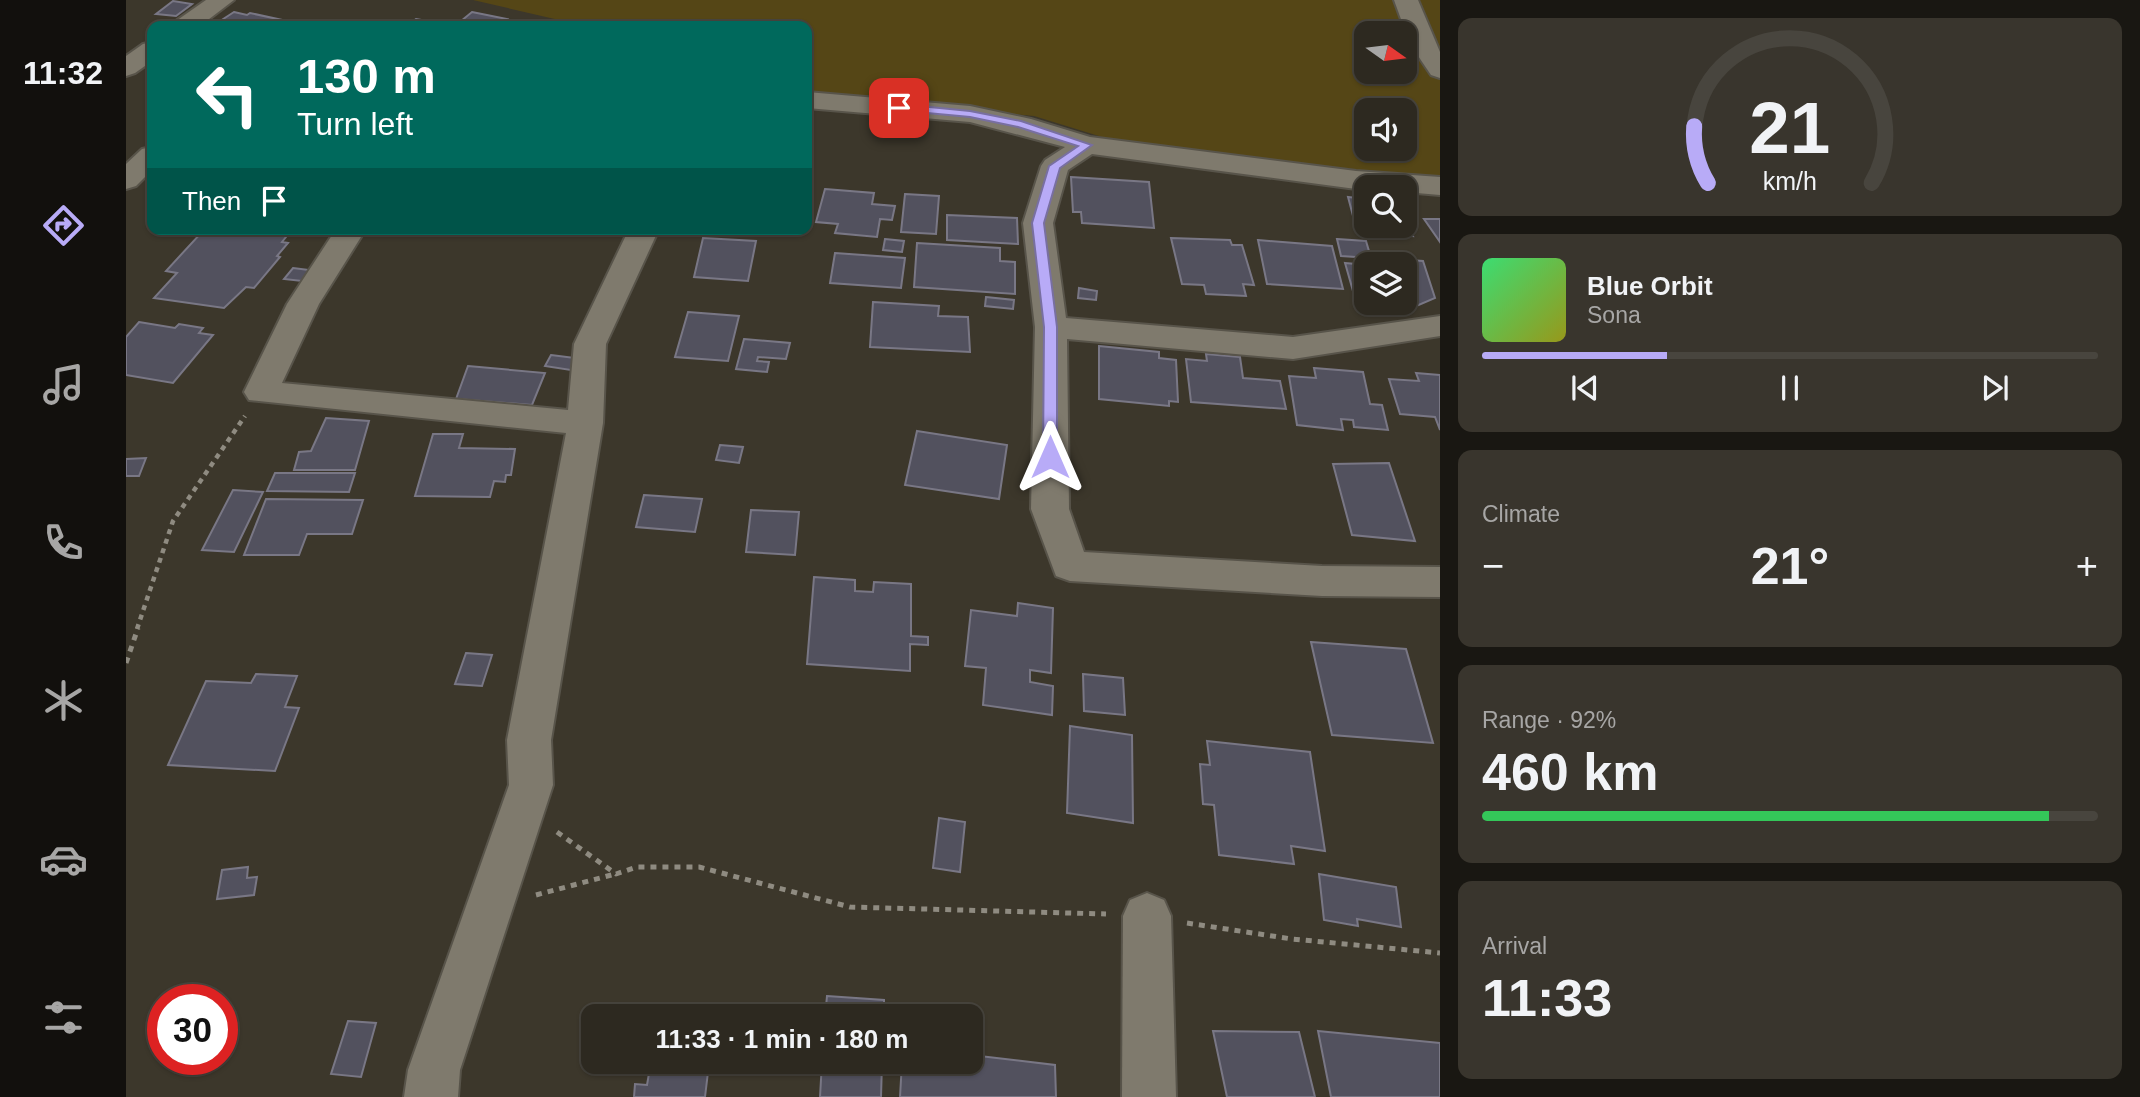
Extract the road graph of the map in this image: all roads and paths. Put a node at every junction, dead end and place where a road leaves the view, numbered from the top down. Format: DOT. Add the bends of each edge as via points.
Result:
graph roads {
  1 [pos="222,0"];
  2 [pos="1406,0"];
  3 [pos="192,21"];
  4 [pos="1431,43"];
  5 [pos="147,53"];
  6 [pos="126,68"];
  7 [pos="1440,70"];
  8 [pos="812,100"];
  9 [pos="1087,145"];
  10 [pos="147,160"];
  11 [pos="126,180"];
  12 [pos="1440,186"];
  13 [pos="347,235"];
  14 [pos="641,235"];
  15 [pos="1440,326"];
  16 [pos="1051,327"];
  17 [pos="261,392"];
  18 [pos="585,423"];
  19 [pos="1440,582"];
  20 [pos="126,663"];
  21 [pos="531,785"];
  22 [pos="616,874"];
  23 [pos="530,897"];
  24 [pos="1147,916"];
  25 [pos="1440,953"];
  26 [pos="430,1097"];
  27 [pos="1149,1097"];
  1 -- 3 [label="street"];
  2 -- 4 [label="street"];
  4 -- 7 [label="street"];
  5 -- 6 [label="street"];
  8 -- 9 [label="street" via="970,114"];
  9 -- 12 [label="street" via="1356,180"];
  9 -- 16 [label="street" via="1055,166 1038,223"];
  10 -- 11 [label="street"];
  13 -- 17 [label="street" via="303,304"];
  14 -- 18 [label="street" via="590,344"];
  15 -- 16 [label="street" via="1293,348"];
  16 -- 19 [label="street" via="1050,509 1070,566 1322,581"];
  17 -- 18 [label="street"];
  17 -- 20 [label="path" via="173,521"];
  18 -- 21 [label="street" via="529,740"];
  21 -- 22 [label="path" via="553,829"];
  21 -- 26 [label="street" via="434,1070"];
  22 -- 23 [label="path"];
  22 -- 24 [label="path" via="637,867 699,867 850,906"];
  24 -- 25 [label="path" via="1292,939"];
  24 -- 27 [label="street"];
}
